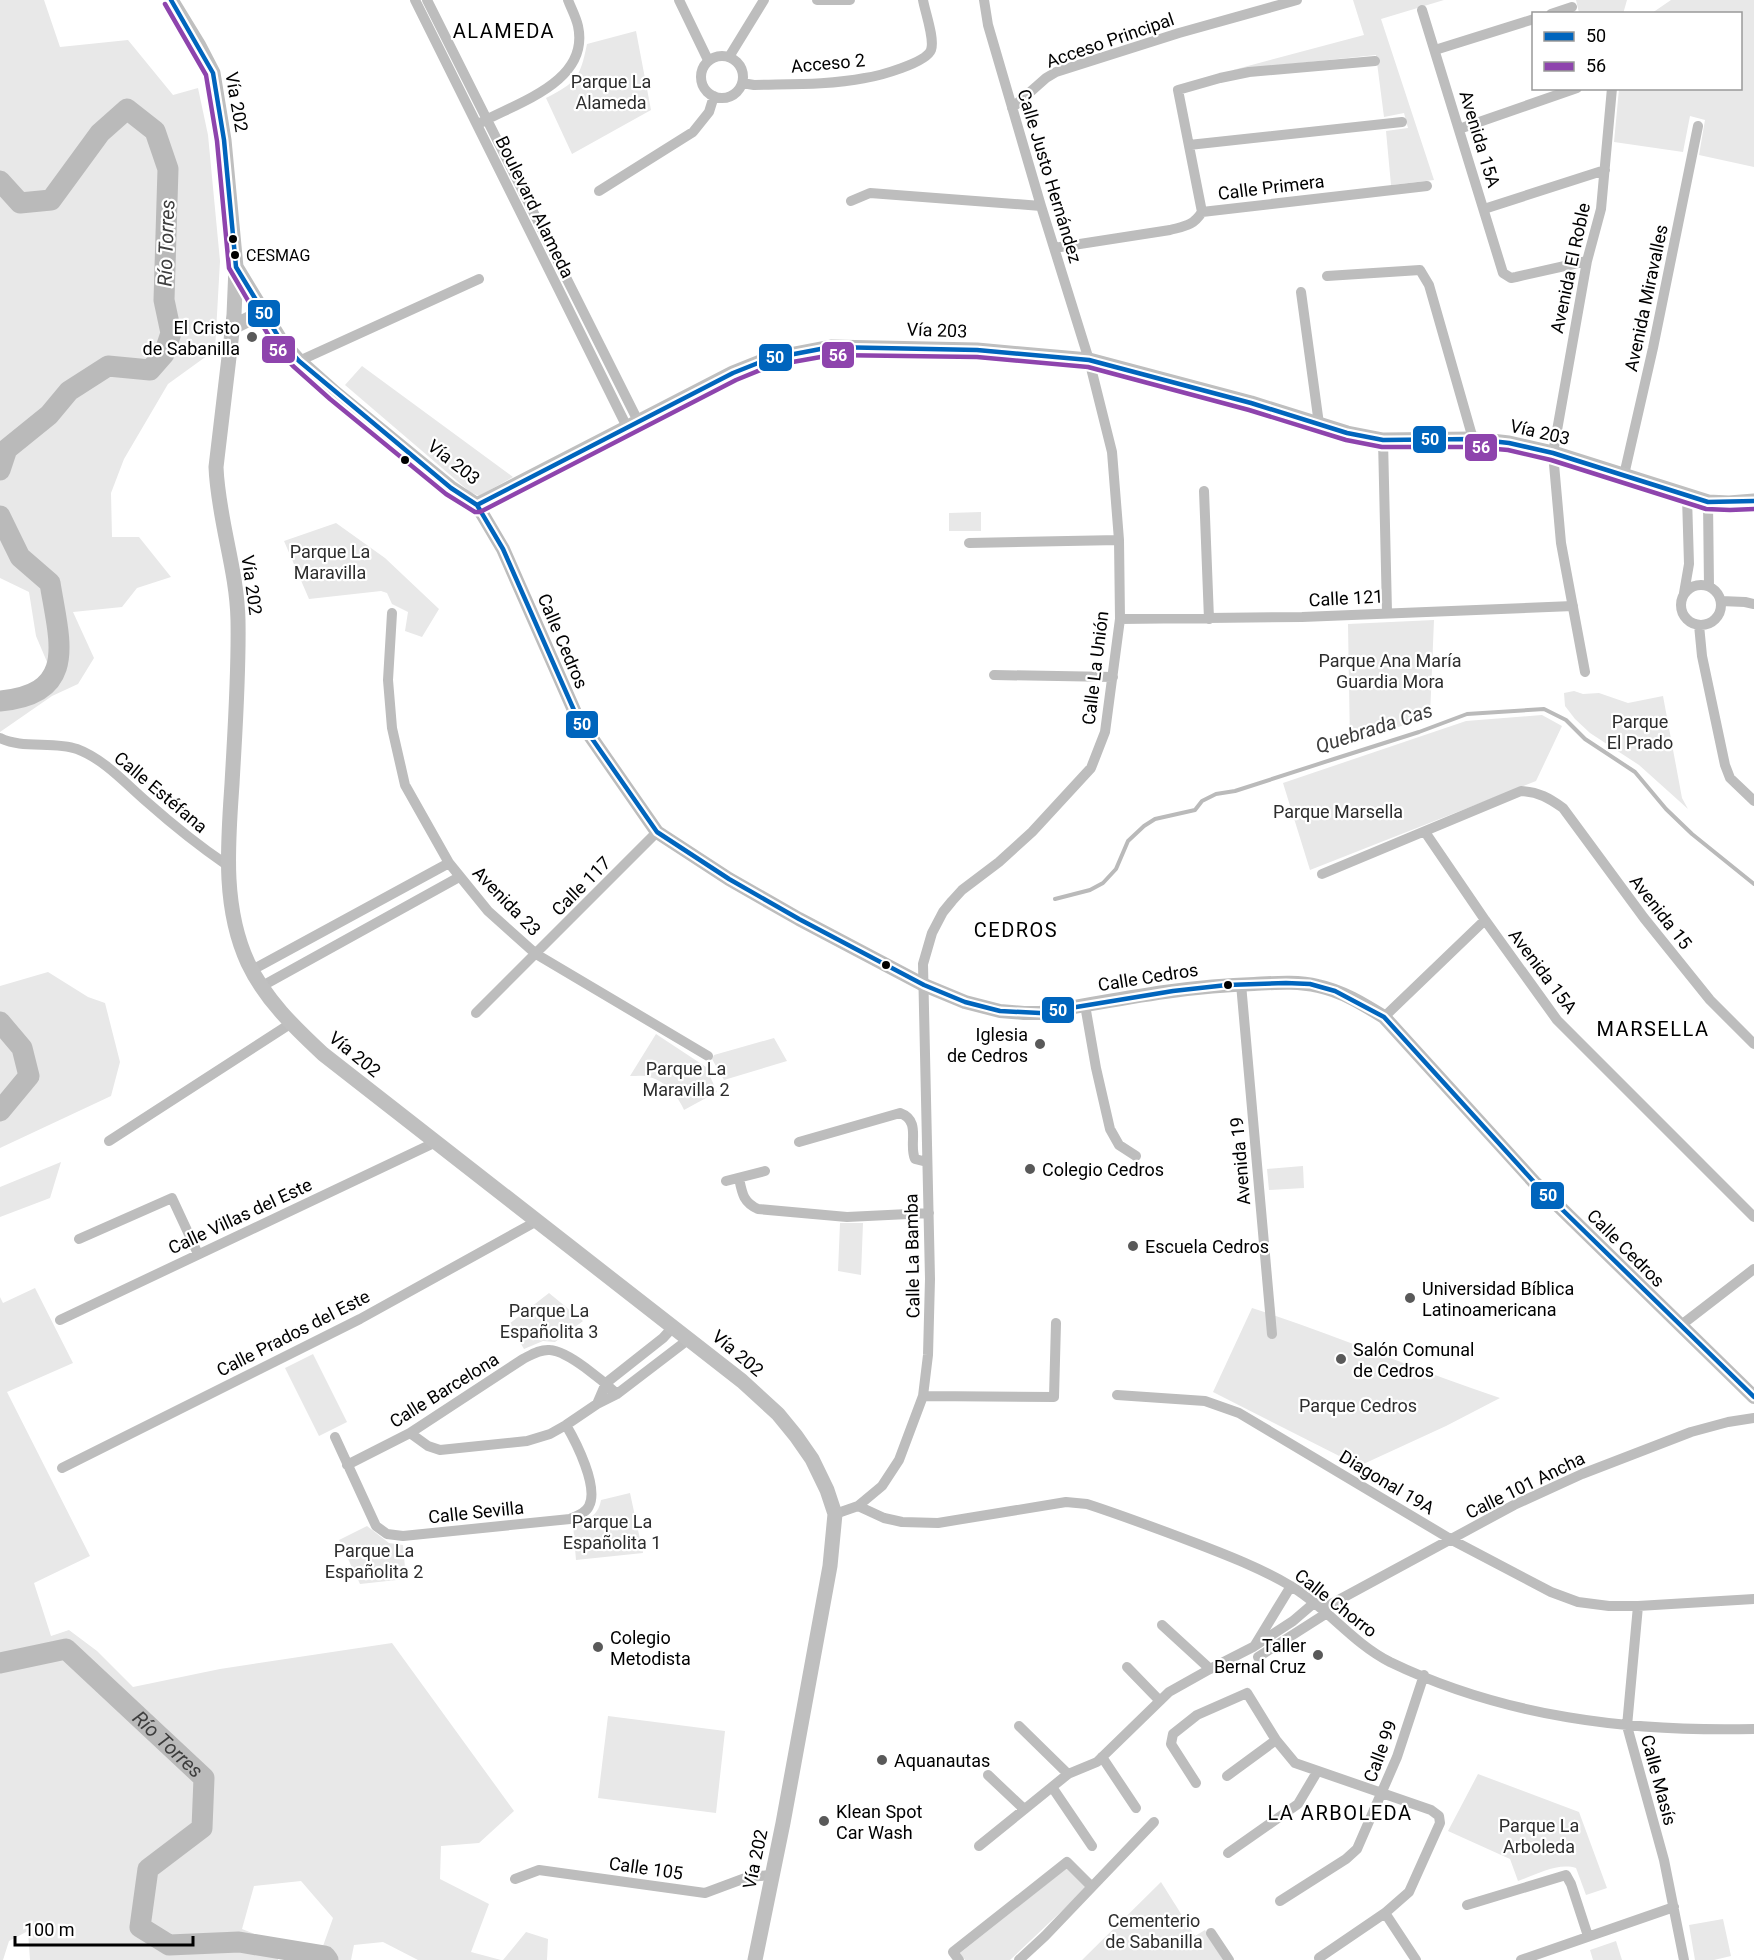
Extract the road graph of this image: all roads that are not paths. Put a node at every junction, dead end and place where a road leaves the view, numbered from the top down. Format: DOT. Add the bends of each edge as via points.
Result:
graph roads {
  1 [pos="171,0"];
  2 [pos="415,0"];
  3 [pos="427,0"];
  4 [pos="568,0"];
  5 [pos="679,0"];
  6 [pos="764,0"];
  7 [pos="817,0"];
  8 [pos="850,0"];
  9 [pos="923,0"];
  10 [pos="984,0"];
  11 [pos="1297,0"];
  12 [pos="1572,7"];
  13 [pos="1422,10"];
  14 [pos="1557,12"];
  15 [pos="1532,19"];
  16 [pos="1435,50"];
  17 [pos="729,57"];
  18 [pos="708,60"];
  19 [pos="1375,61"];
  20 [pos="742,82"];
  21 [pos="1571,90"];
  22 [pos="1612,90"];
  23 [pos="714,96"];
  24 [pos="1012,108"];
  25 [pos="482,122"];
  26 [pos="1402,122"];
  27 [pos="1698,126"];
  28 [pos="1459,129"];
  29 [pos="1189,145"];
  30 [pos="1605,170"];
  31 [pos="1427,186"];
  32 [pos="599,191"];
  33 [pos="851,201"];
  34 [pos="1041,206"];
  35 [pos="1484,209"];
  36 [pos="1202,212"];
  37 [pos="535,216"];
  38 [pos="524,221"];
  39 [pos="1054,248"];
  40 [pos="1587,261"];
  41 [pos="236,267"];
  42 [pos="1327,276"];
  43 [pos="479,279"];
  44 [pos="1301,292"];
  45 [pos="585,316"];
  46 [pos="266,317"];
  47 [pos="574,322"];
  48 [pos="233,327"];
  49 [pos="1089,360"];
  50 [pos="299,361"];
  51 [pos="633,424"];
  52 [pos="1319,424"];
  53 [pos="1473,439"];
  54 [pos="1383,440"];
  55 [pos="1553,453"];
  56 [pos="1624,475"];
  57 [pos="1204,491"];
  58 [pos="1687,497"];
  59 [pos="1754,501"];
  60 [pos="1708,502"];
  61 [pos="477,505"];
  62 [pos="1119,540"];
  63 [pos="969,543"];
  64 [pos="1709,586"];
  65 [pos="1684,593"];
  66 [pos="1721,601"];
  67 [pos="1754,604"];
  68 [pos="1574,606"];
  69 [pos="1387,612"];
  70 [pos="392,613"];
  71 [pos="1120,618"];
  72 [pos="1209,619"];
  73 [pos="1699,625"];
  74 [pos="1585,672"];
  75 [pos="994,675"];
  76 [pos="1113,677"];
  77 [pos="0,738"];
  78 [pos="1754,801"];
  79 [pos="657,832"];
  80 [pos="1425,832"];
  81 [pos="449,863"];
  82 [pos="227,865"];
  83 [pos="1322,874"];
  84 [pos="459,877"];
  85 [pos="1485,920"];
  86 [pos="536,954"];
  87 [pos="252,970"];
  88 [pos="1241,984"];
  89 [pos="924,985"];
  90 [pos="262,986"];
  91 [pos="1085,1005"];
  92 [pos="476,1013"];
  93 [pos="1384,1017"];
  94 [pos="290,1024"];
  95 [pos="1754,1044"];
  96 [pos="708,1056"];
  97 [pos="109,1141"];
  98 [pos="436,1142"];
  99 [pos="799,1142"];
  100 [pos="1136,1156"];
  101 [pos="927,1162"];
  102 [pos="765,1171"];
  103 [pos="739,1178"];
  104 [pos="726,1181"];
  105 [pos="928,1213"];
  106 [pos="1754,1217"];
  107 [pos="537,1221"];
  108 [pos="79,1239"];
  109 [pos="198,1254"];
  110 [pos="1754,1269"];
  111 [pos="60,1320"];
  112 [pos="1056,1323"];
  113 [pos="674,1326"];
  114 [pos="1680,1326"];
  115 [pos="1272,1334"];
  116 [pos="689,1339"];
  117 [pos="606,1383"];
  118 [pos="617,1394"];
  119 [pos="1117,1395"];
  120 [pos="923,1396"];
  121 [pos="1754,1397"];
  122 [pos="597,1404"];
  123 [pos="1754,1418"];
  124 [pos="566,1425"];
  125 [pos="410,1433"];
  126 [pos="335,1437"];
  127 [pos="347,1465"];
  128 [pos="62,1468"];
  129 [pos="858,1506"];
  130 [pos="835,1514"];
  131 [pos="1452,1540"];
  132 [pos="1291,1586"];
  133 [pos="1754,1599"];
  134 [pos="1638,1606"];
  135 [pos="1321,1608"];
  136 [pos="1162,1625"];
  137 [pos="1256,1652"];
  138 [pos="1127,1667"];
  139 [pos="1210,1669"];
  140 [pos="1424,1675"];
  141 [pos="1159,1700"];
  142 [pos="1018,1726"];
  143 [pos="1627,1726"];
  144 [pos="1754,1730"];
  145 [pos="1276,1740"];
  146 [pos="1102,1757"];
  147 [pos="1317,1772"];
  148 [pos="1068,1774"];
  149 [pos="988,1775"];
  150 [pos="1227,1776"];
  151 [pos="1196,1783"];
  152 [pos="1052,1787"];
  153 [pos="1382,1794"];
  154 [pos="1136,1808"];
  155 [pos="1024,1809"];
  156 [pos="1154,1822"];
  157 [pos="979,1846"];
  158 [pos="1092,1846"];
  159 [pos="1228,1853"];
  160 [pos="771,1875"];
  161 [pos="515,1879"];
  162 [pos="1092,1887"];
  163 [pos="1280,1901"];
  164 [pos="1467,1905"];
  165 [pos="1674,1907"];
  166 [pos="1385,1913"];
  167 [pos="1211,1934"];
  168 [pos="1588,1936"];
  169 [pos="1319,1958"];
  170 [pos="755,1960"];
  171 [pos="959,1960"];
  172 [pos="1019,1960"];
  173 [pos="1229,1960"];
  174 [pos="1416,1960"];
  175 [pos="1521,1960"];
  176 [pos="1684,1960"];
  1 -- 41 [label="main road, Vía 202" via="213,74 224,140"];
  2 -- 25 [label="street, Boulevard Alameda"];
  3 -- 25 [label="street, Boulevard Alameda"];
  4 -- 25 [label="street" via="579,27 578,49 571,69 554,84"];
  5 -- 18 [label="street"];
  6 -- 17 [label="street"];
  7 -- 8 [label="street"];
  9 -- 20 [label="street, Acceso 2" via="931,50 913,64 865,78 754,85"];
  10 -- 24 [label="street, Calle Justo Hernández"];
  11 -- 24 [label="street, Acceso Principal" via="1056,72"];
  12 -- 14 [label="street"];
  13 -- 16 [label="street, Avenida 15A"];
  15 -- 16 [label="street"];
  16 -- 28 [label="street, Avenida 15A"];
  17 -- 18 [label="street" via="718,55"];
  17 -- 20 [label="street" via="739,64"];
  18 -- 23 [label="street" via="701,80"];
  19 -- 29 [label="street" via="1249,72 1178,90"];
  20 -- 23 [label="street" via="734,94"];
  21 -- 28 [label="street"];
  22 -- 30 [label="street, Avenida El Roble"];
  23 -- 32 [label="street" via="709,112 693,132"];
  24 -- 34 [label="street, Calle Justo Hernández"];
  25 -- 37 [label="street, Boulevard Alameda"];
  25 -- 38 [label="street, Boulevard Alameda"];
  26 -- 29 [label="street"];
  27 -- 56 [label="street, Avenida Miravalles"];
  28 -- 35 [label="street, Avenida 15A"];
  29 -- 36 [label="street"];
  30 -- 35 [label="street"];
  30 -- 40 [label="street, Avenida El Roble" via="1601,209"];
  31 -- 36 [label="street, Calle Primera"];
  33 -- 34 [label="street" via="870,193"];
  34 -- 39 [label="street, Calle Justo Hernández"];
  35 -- 40 [label="street, Avenida 15A" via="1501,269 1507,276"];
  36 -- 39 [label="street, Calle Primera" via="1189,225 1170,230"];
  37 -- 38 [label="street"];
  37 -- 45 [label="street, Boulevard Alameda"];
  38 -- 47 [label="street, Boulevard Alameda"];
  39 -- 49 [label="street, Calle Justo Hernández"];
  40 -- 55 [label="street, Avenida El Roble"];
  41 -- 46 [label="main road, Vía 203"];
  41 -- 48 [label="main road, Vía 202"];
  42 -- 53 [label="street" via="1420,270 1429,285"];
  43 -- 50 [label="street"];
  44 -- 52 [label="street"];
  45 -- 47 [label="street"];
  45 -- 51 [label="street, Boulevard Alameda"];
  46 -- 48 [label="main road" via="255,316"];
  46 -- 50 [label="main road, Vía 203"];
  47 -- 51 [label="street, Boulevard Alameda"];
  48 -- 82 [label="main road, Vía 202" via="216,467 238,612"];
  49 -- 51 [label="main road, Vía 203" via="977,350 831,347 768,359"];
  49 -- 52 [label="main road, Vía 203"];
  49 -- 62 [label="street, Calle La Unión" via="1112,453"];
  50 -- 61 [label="main road, Vía 203" via="451,488"];
  51 -- 61 [label="main road, Vía 203"];
  52 -- 54 [label="main road, Vía 203"];
  53 -- 54 [label="main road, Vía 203"];
  53 -- 55 [label="main road, Vía 203"];
  54 -- 69 [label="street"];
  55 -- 56 [label="main road, Vía 203"];
  55 -- 68 [label="street" via="1561,543"];
  56 -- 58 [label="main road, Vía 203"];
  57 -- 72 [label="street"];
  58 -- 60 [label="main road, Vía 203"];
  58 -- 65 [label="street" via="1689,564"];
  59 -- 60 [label="main road, Vía 203"];
  60 -- 64 [label="street"];
  61 -- 79 [label="street, Calle Cedros" via="503,549 577,717"];
  62 -- 63 [label="street"];
  62 -- 71 [label="street, Calle La Unión"];
  64 -- 65 [label="street" via="1698,584"];
  64 -- 66 [label="street"];
  65 -- 73 [label="street" via="1683,613"];
  66 -- 67 [label="street"];
  66 -- 73 [label="street" via="1716,619"];
  68 -- 69 [label="street, Calle 121"];
  68 -- 74 [label="street"];
  69 -- 72 [label="street, Calle 121"];
  70 -- 81 [label="street, Avenida 23" via="392,728 405,785"];
  71 -- 72 [label="street, Calle 121"];
  71 -- 76 [label="street, Calle La Unión"];
  73 -- 78 [label="street" via="1725,765 1730,778"];
  75 -- 76 [label="street"];
  76 -- 89 [label="street, Calle La Unión" via="1105,732 1091,768 1032,832 962,890 943,912 927,946"];
  77 -- 82 [label="street, Calle Estéfana" via="77,749 102,763 192,841"];
  79 -- 86 [label="street, Calle 117"];
  79 -- 89 [label="street, Calle Cedros" via="729,879"];
  80 -- 83 [label="street"];
  80 -- 85 [label="street, Avenida 15A"];
  80 -- 95 [label="street, Avenida 15" via="1521,791 1548,797 1563,808 1710,1000"];
  81 -- 84 [label="street, Avenida 23"];
  81 -- 87 [label="street"];
  82 -- 87 [label="main road, Vía 202" via="234,923"];
  84 -- 86 [label="street, Avenida 23" via="488,911"];
  84 -- 90 [label="street"];
  85 -- 93 [label="street"];
  85 -- 106 [label="street, Avenida 15A" via="1557,1020"];
  86 -- 92 [label="street, Calle 117"];
  86 -- 96 [label="street, Avenida 23"];
  87 -- 90 [label="main road, Vía 202"];
  88 -- 91 [label="street, Calle Cedros" via="1170,990"];
  88 -- 93 [label="street, Calle Cedros" via="1317,986 1356,1000"];
  88 -- 115 [label="street, Avenida 19"];
  89 -- 91 [label="street, Calle Cedros" via="1000,1011 1040,1012"];
  89 -- 101 [label="street, Calle La Bamba"];
  90 -- 94 [label="main road, Vía 202"];
  91 -- 100 [label="street" via="1110,1129 1119,1145"];
  93 -- 114 [label="street, Calle Cedros" via="1534,1182"];
  94 -- 97 [label="street"];
  94 -- 98 [label="main road, Vía 202"];
  98 -- 107 [label="main road, Vía 202"];
  98 -- 109 [label="street, Calle Villas del Este"];
  99 -- 101 [label="street" via="900,1113 914,1130 915,1159"];
  101 -- 105 [label="street, Calle La Bamba"];
  102 -- 103 [label="street"];
  103 -- 104 [label="street"];
  103 -- 105 [label="street" via="743,1198 758,1209 847,1217"];
  105 -- 120 [label="street, Calle La Bamba" via="928,1355"];
  107 -- 113 [label="main road, Vía 202"];
  107 -- 128 [label="street, Calle Prados del Este" via="360,1319"];
  108 -- 109 [label="street" via="172,1198"];
  109 -- 111 [label="street, Calle Villas del Este"];
  110 -- 114 [label="street"];
  112 -- 120 [label="street" via="1054,1397"];
  113 -- 116 [label="main road, Vía 202"];
  113 -- 117 [label="street"];
  114 -- 121 [label="street, Calle Cedros"];
  116 -- 118 [label="street"];
  116 -- 130 [label="main road, Vía 202" via="778,1414 812,1459"];
  117 -- 118 [label="street, Calle Barcelona"];
  117 -- 122 [label="street"];
  117 -- 125 [label="street, Calle Barcelona" via="559,1352 543,1350"];
  118 -- 122 [label="street"];
  119 -- 131 [label="street, Diagonal 19A" via="1205,1401 1239,1413"];
  120 -- 129 [label="street, Calle La Bamba" via="899,1460 882,1486"];
  122 -- 124 [label="street"];
  123 -- 131 [label="street, Calle 101 Ancha" via="1691,1432 1582,1474 1514,1505"];
  124 -- 125 [label="street" via="527,1441 447,1450 433,1448"];
  124 -- 127 [label="street, Calle Sevilla" via="586,1467 592,1498 589,1508 570,1519 403,1536 387,1534 371,1518"];
  125 -- 127 [label="street, Calle Barcelona"];
  126 -- 127 [label="street, Calle Sevilla"];
  129 -- 130 [label="street"];
  129 -- 132 [label="street, Calle Chorro" via="902,1522 938,1523 1066,1502 1087,1504 1254,1566"];
  130 -- 160 [label="main road, Vía 202" via="830,1566"];
  131 -- 134 [label="street, Diagonal 19A" via="1551,1593 1578,1602"];
  131 -- 135 [label="street, Calle 101 Ancha"];
  132 -- 135 [label="street, Calle Chorro"];
  132 -- 137 [label="street"];
  133 -- 134 [label="street"];
  134 -- 143 [label="street, Calle Masís"];
  135 -- 137 [label="street"];
  135 -- 137 [label="street" via="1293,1621"];
  135 -- 140 [label="street, Calle Chorro" via="1371,1652"];
  136 -- 139 [label="street"];
  137 -- 139 [label="street"];
  138 -- 141 [label="street"];
  139 -- 141 [label="street"];
  140 -- 143 [label="street, Calle Chorro" via="1480,1697 1535,1712"];
  140 -- 153 [label="street, Calle 99"];
  141 -- 146 [label="street"];
  142 -- 148 [label="street"];
  143 -- 144 [label="street, Calle Chorro"];
  143 -- 165 [label="street, Calle Masís"];
  145 -- 147 [label="street" via="1294,1763"];
  145 -- 150 [label="street"];
  145 -- 151 [label="street" via="1247,1693 1197,1714 1173,1734 1171,1744"];
  146 -- 148 [label="street"];
  146 -- 154 [label="street"];
  147 -- 153 [label="street"];
  147 -- 159 [label="street" via="1299,1804"];
  148 -- 152 [label="street"];
  149 -- 155 [label="street"];
  152 -- 155 [label="street"];
  152 -- 158 [label="street"];
  153 -- 163 [label="street, Calle 99" via="1354,1852"];
  153 -- 166 [label="street" via="1431,1810 1439,1816 1440,1823 1414,1884"];
  155 -- 157 [label="street"];
  156 -- 162 [label="street"];
  160 -- 161 [label="street, Calle 105" via="748,1877 705,1893 539,1870"];
  160 -- 170 [label="main road, Vía 202"];
  162 -- 171 [label="street" via="1068,1862 953,1952"];
  162 -- 172 [label="street"];
  164 -- 168 [label="street" via="1566,1875"];
  165 -- 168 [label="street"];
  165 -- 176 [label="street, Calle Masís"];
  166 -- 169 [label="street"];
  166 -- 174 [label="street"];
  167 -- 173 [label="street"];
  168 -- 175 [label="street"];
}
